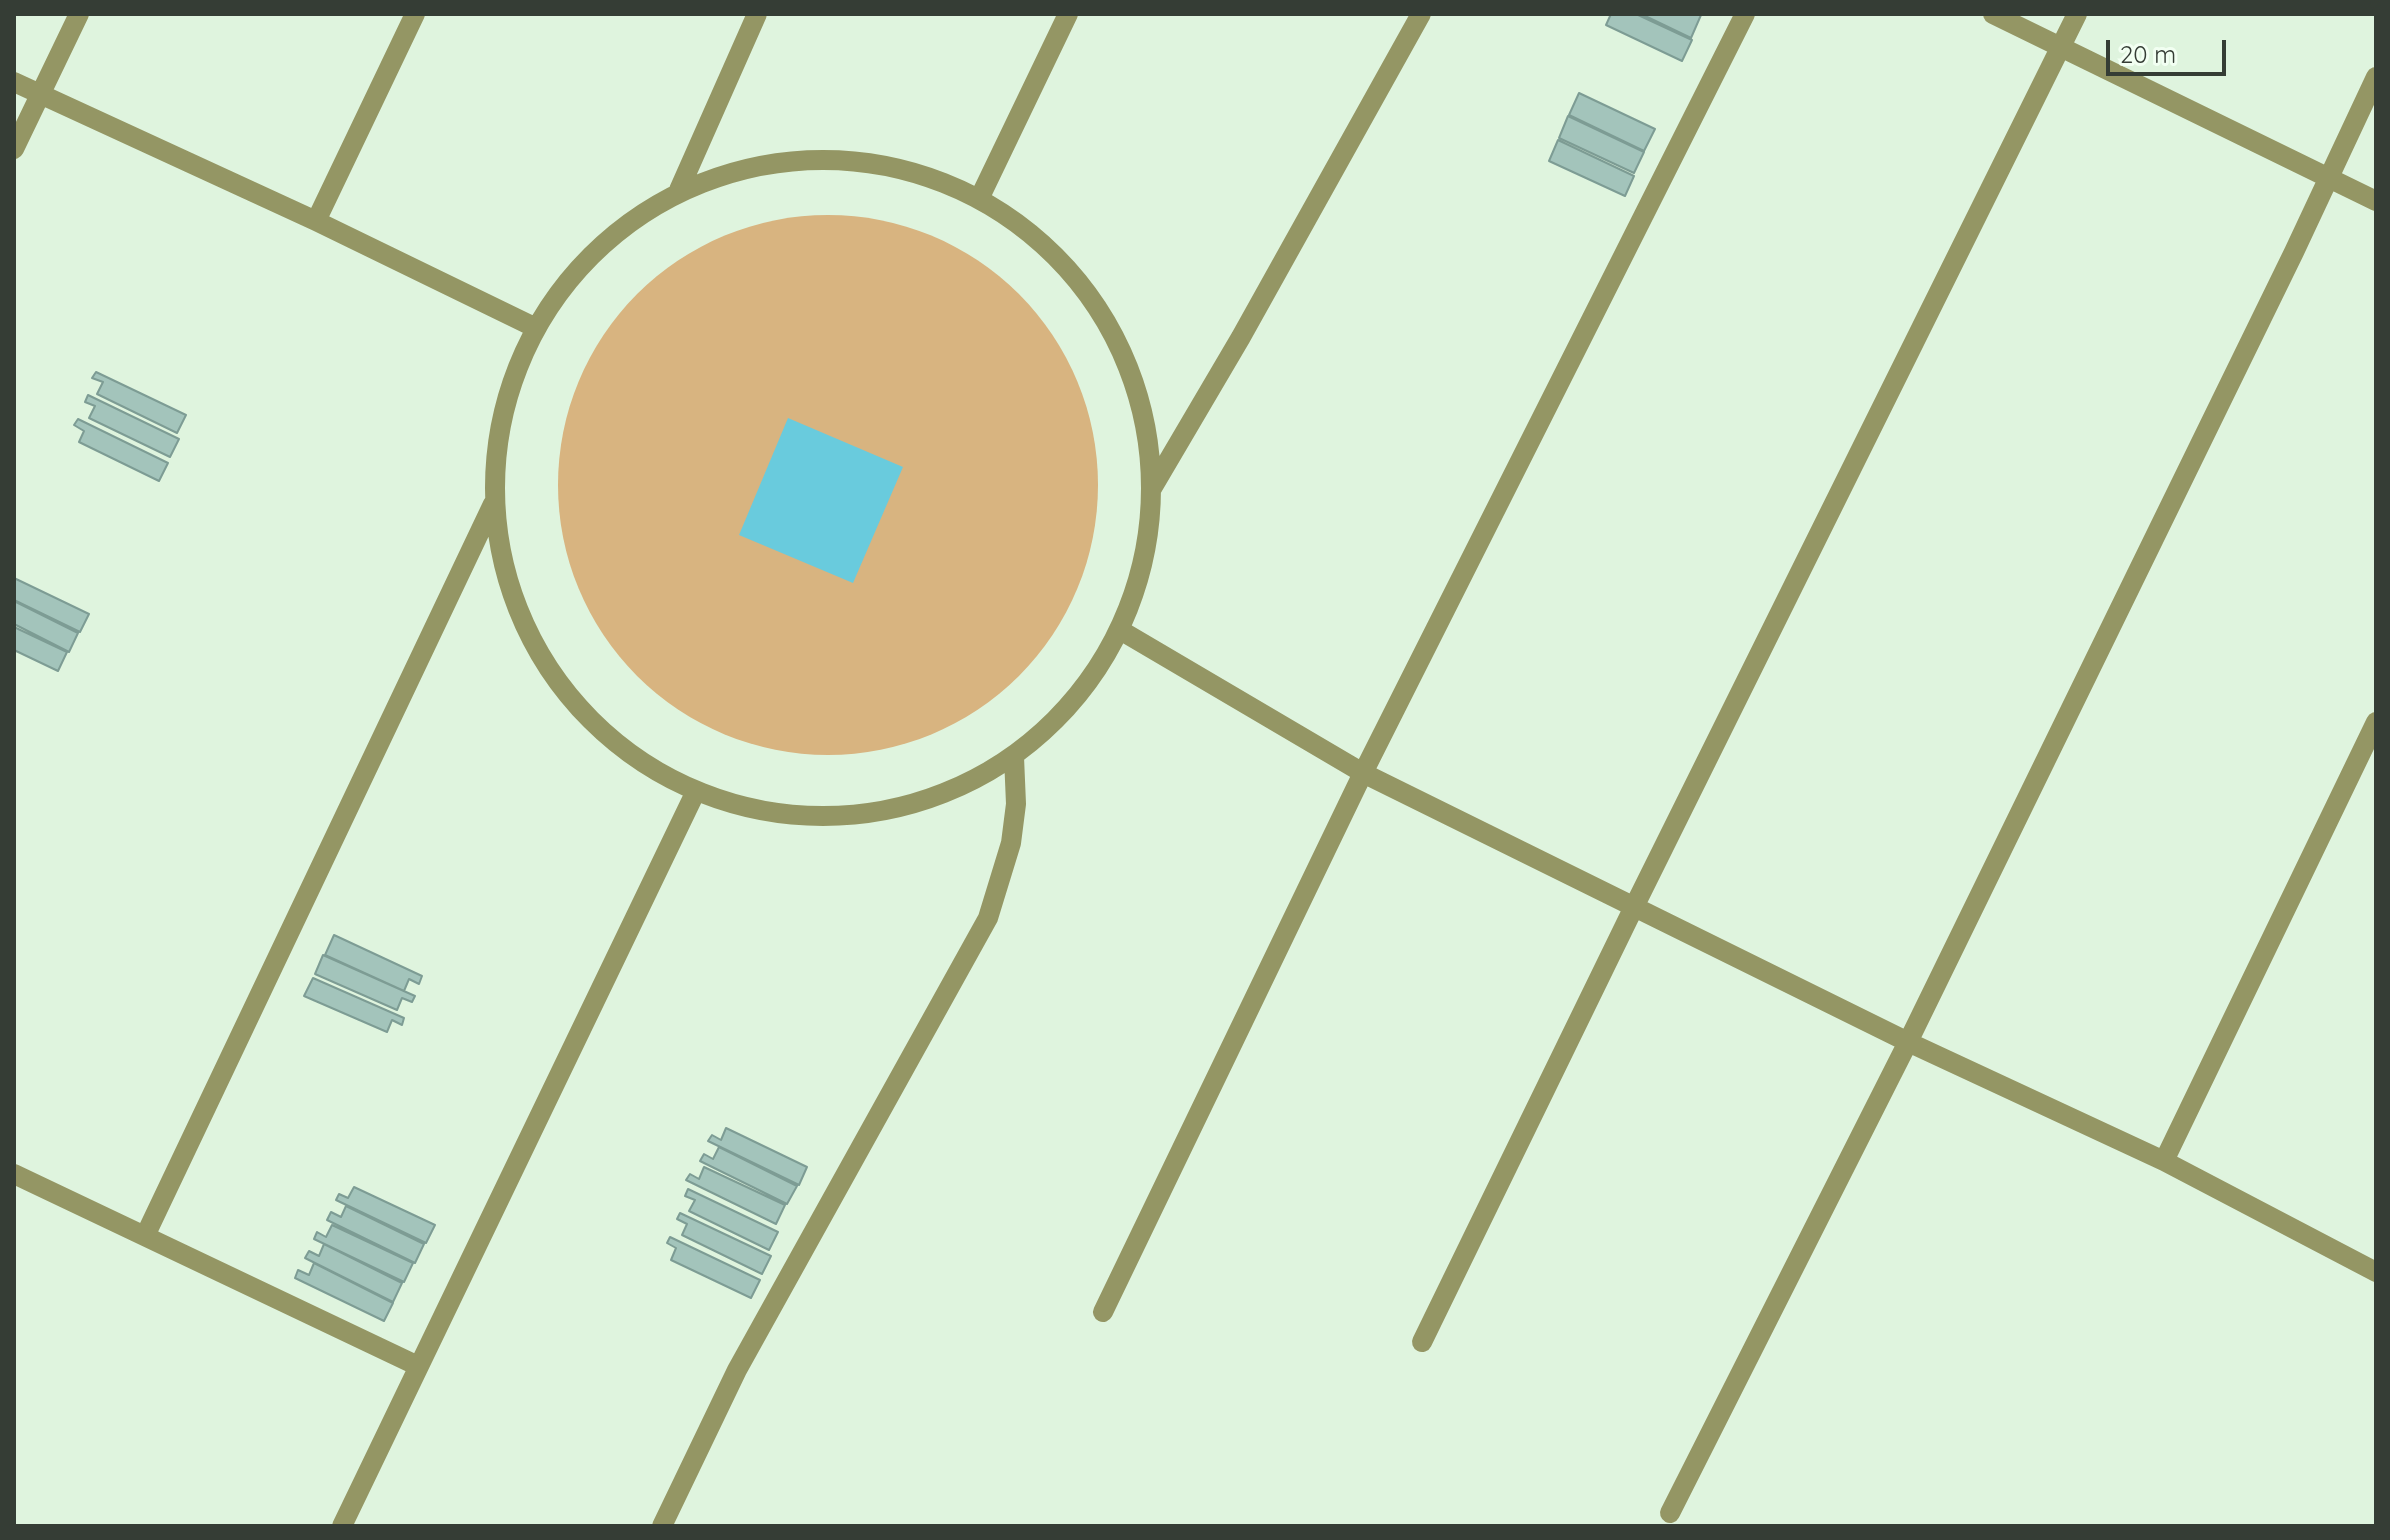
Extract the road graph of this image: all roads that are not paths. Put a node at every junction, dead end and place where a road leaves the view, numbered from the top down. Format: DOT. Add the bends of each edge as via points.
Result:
graph roads {
  1 [pos="79,14"];
  2 [pos="415,14"];
  3 [pos="757,14"];
  4 [pos="1068,14"];
  5 [pos="1421,14"];
  6 [pos="1745,14"];
  7 [pos="1993,14"];
  8 [pos="2077,14"];
  9 [pos="2061,47"];
  10 [pos="2376,77"];
  11 [pos="14,82"];
  12 [pos="40,94"];
  13 [pos="14,149"];
  14 [pos="2327,177"];
  15 [pos="679,190"];
  16 [pos="980,197"];
  17 [pos="2376,201"];
  18 [pos="316,221"];
  19 [pos="534,327"];
  20 [pos="1151,490"];
  21 [pos="493,504"];
  22 [pos="1120,630"];
  23 [pos="2376,722"];
  24 [pos="1014,757"];
  25 [pos="1363,773"];
  26 [pos="696,791"];
  27 [pos="1633,909"];
  28 [pos="1908,1042"];
  29 [pos="2164,1161"];
  30 [pos="14,1174"];
  31 [pos="145,1236"];
  32 [pos="2376,1272"];
  33 [pos="1103,1312"];
  34 [pos="1422,1342"];
  35 [pos="418,1366"];
  36 [pos="1670,1513"];
  37 [pos="342,1526"];
  38 [pos="662,1526"];
  1 -- 12 [label="street"];
  2 -- 18 [label="street"];
  3 -- 15 [label="street"];
  4 -- 16 [label="street"];
  5 -- 20 [label="street"];
  6 -- 25 [label="street"];
  7 -- 9 [label="street"];
  8 -- 9 [label="street"];
  9 -- 14 [label="street"];
  9 -- 27 [label="street"];
  10 -- 14 [label="street"];
  11 -- 12 [label="street"];
  12 -- 13 [label="street"];
  12 -- 18 [label="street"];
  14 -- 17 [label="street"];
  14 -- 28 [label="street"];
  15 -- 16 [label="street" via="775,161 875,163"];
  15 -- 19 [label="street" via="595,247"];
  16 -- 20 [label="street" via="1032,235 1082,287 1121,349 1144,418"];
  18 -- 19 [label="street"];
  19 -- 21 [label="street" via="501,412"];
  20 -- 22 [label="street" via="1143,562"];
  21 -- 26 [label="street" via="511,595 553,677 617,744"];
  21 -- 31 [label="street"];
  22 -- 24 [label="street" via="1075,701"];
  22 -- 25 [label="street"];
  23 -- 29 [label="street"];
  24 -- 26 [label="street" via="940,796 859,815 776,814"];
  24 -- 38 [label="street" via="1011,843 988,918 737,1370"];
  25 -- 27 [label="street"];
  25 -- 33 [label="street"];
  26 -- 35 [label="street"];
  27 -- 28 [label="street"];
  27 -- 34 [label="street"];
  28 -- 29 [label="street"];
  28 -- 36 [label="street"];
  29 -- 32 [label="street"];
  30 -- 31 [label="street"];
  31 -- 35 [label="street"];
  35 -- 37 [label="street"];
}
